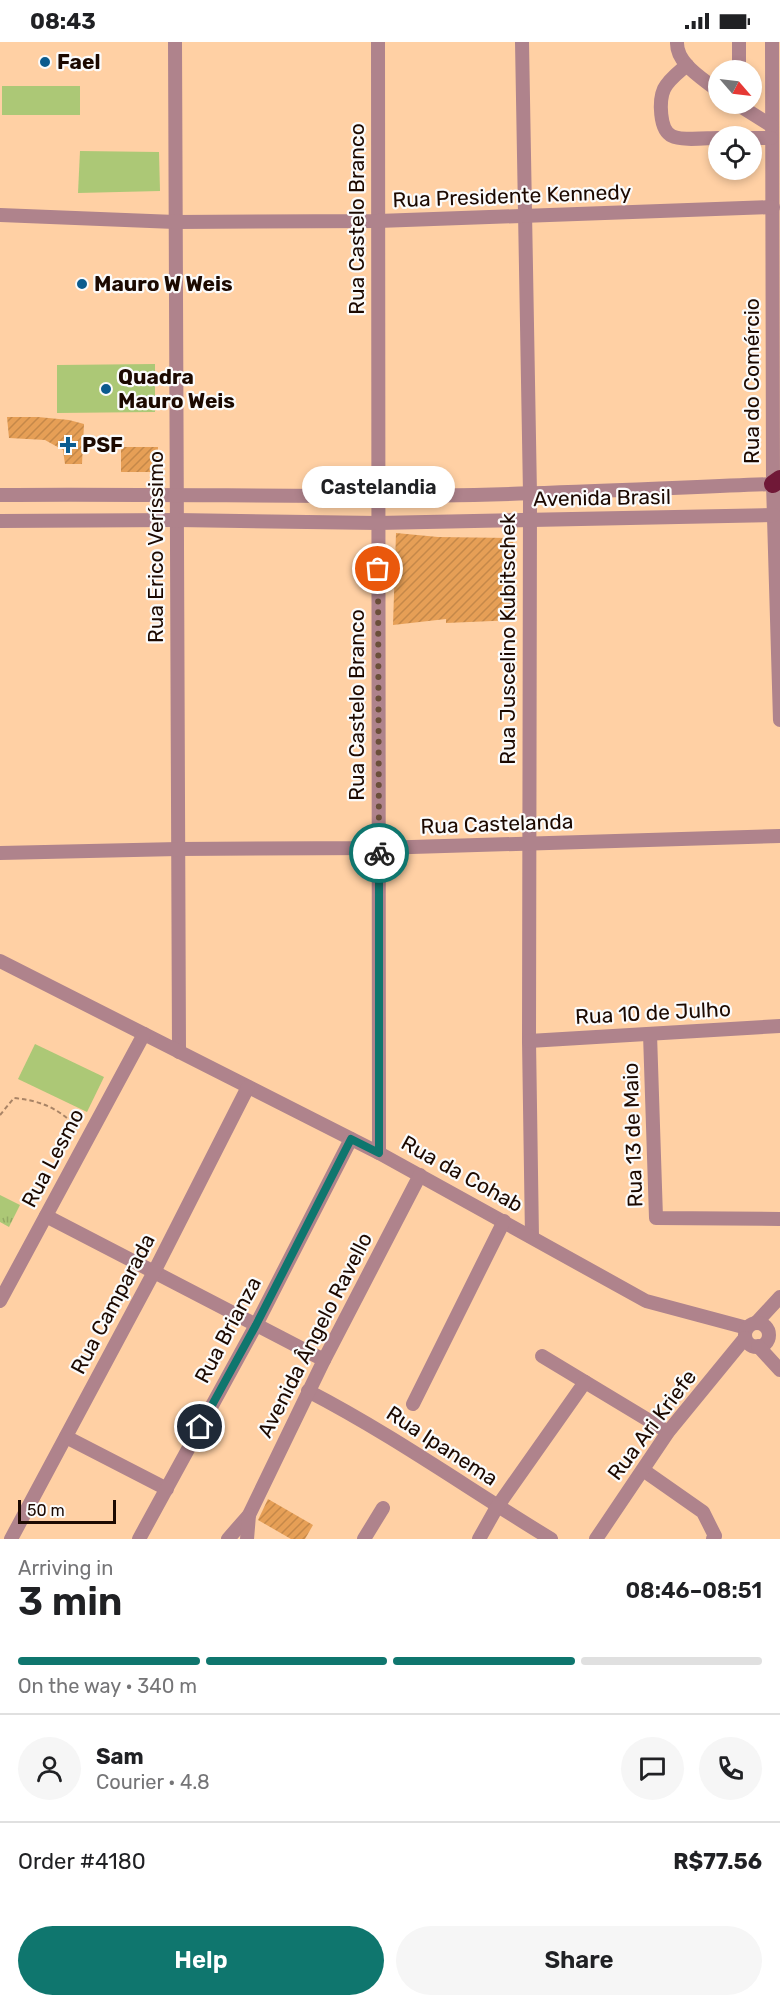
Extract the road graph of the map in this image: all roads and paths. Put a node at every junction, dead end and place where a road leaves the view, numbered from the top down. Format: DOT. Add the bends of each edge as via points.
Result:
graph roads {
  1 [pos="175,42"];
  2 [pos="378,42"];
  3 [pos="522,42"];
  4 [pos="677,42"];
  5 [pos="740,42"];
  6 [pos="772,42"];
  7 [pos="739,60"];
  8 [pos="687,65"];
  9 [pos="708,83"];
  10 [pos="751,114"];
  11 [pos="772,132"];
  12 [pos="762,135"];
  13 [pos="708,138"];
  14 [pos="773,207"];
  15 [pos="0,215"];
  16 [pos="524,217"];
  17 [pos="378,221"];
  18 [pos="175,222"];
  19 [pos="776,481"];
  20 [pos="177,494"];
  21 [pos="530,494"];
  22 [pos="0,495"];
  23 [pos="378,496"];
  24 [pos="774,515"];
  25 [pos="177,520"];
  26 [pos="530,520"];
  27 [pos="0,521"];
  28 [pos="378,523"];
  29 [pos="780,720"];
  30 [pos="780,836"];
  31 [pos="529,844"];
  32 [pos="379,848"];
  33 [pos="178,849"];
  34 [pos="0,854"];
  35 [pos="0,961"];
  36 [pos="780,1026"];
  37 [pos="144,1034"];
  38 [pos="650,1035"];
  39 [pos="529,1041"];
  40 [pos="179,1052"];
  41 [pos="248,1087"];
  42 [pos="0,1115"];
  43 [pos="72,1139"];
  44 [pos="351,1139"];
  45 [pos="379,1153"];
  46 [pos="420,1175"];
  47 [pos="46,1216"];
  48 [pos="780,1219"];
  49 [pos="504,1221"];
  50 [pos="532,1237"];
  51 [pos="154,1272"];
  52 [pos="780,1297"];
  53 [pos="0,1301"];
  54 [pos="256,1325"];
  55 [pos="749,1330"];
  56 [pos="758,1346"];
  57 [pos="542,1356"];
  58 [pos="324,1360"];
  59 [pos="780,1370"];
  60 [pos="585,1382"];
  61 [pos="308,1391"];
  62 [pos="413,1404"];
  63 [pos="668,1432"];
  64 [pos="66,1437"];
  65 [pos="642,1470"];
  66 [pos="166,1489"];
  67 [pos="497,1507"];
  68 [pos="383,1508"];
  69 [pos="249,1515"];
  70 [pos="230,1538"];
  71 [pos="11,1539"];
  72 [pos="139,1539"];
  73 [pos="248,1539"];
  74 [pos="364,1539"];
  75 [pos="479,1539"];
  76 [pos="551,1539"];
  77 [pos="596,1539"];
  78 [pos="713,1539"];
  1 -- 18 [label="street, Rua Erico Veríssimo"];
  2 -- 17 [label="street, Rua Castelo Branco"];
  3 -- 16 [label="street, Rua Juscelino Kubitschek"];
  4 -- 8 [label="street"];
  5 -- 7 [label="street"];
  6 -- 11 [label="street, Rua do Comércio"];
  8 -- 9 [label="street"];
  8 -- 13 [label="street" via="663,92 661,123 673,137"];
  10 -- 11 [label="street"];
  11 -- 12 [label="street"];
  11 -- 14 [label="street, Rua do Comércio"];
  14 -- 16 [label="street, Rua Presidente Kennedy"];
  14 -- 19 [label="street, Rua do Comércio"];
  15 -- 18 [label="street, Rua Presidente Kennedy"];
  16 -- 17 [label="street, Rua Presidente Kennedy"];
  16 -- 21 [label="street, Rua Juscelino Kubitschek"];
  17 -- 18 [label="street, Rua Presidente Kennedy"];
  17 -- 23 [label="street, Rua Castelo Branco"];
  18 -- 20 [label="street, Rua Erico Veríssimo"];
  19 -- 21 [label="street, Avenida Brasil"];
  19 -- 24 [label="street, Rua do Comércio"];
  20 -- 22 [label="street, Avenida Brasil"];
  20 -- 23 [label="street, Avenida Brasil"];
  20 -- 25 [label="street, Rua Erico Veríssimo"];
  21 -- 23 [label="street, Avenida Brasil"];
  21 -- 26 [label="street, Rua Juscelino Kubitschek"];
  23 -- 28 [label="street, Rua Castelo Branco"];
  24 -- 26 [label="street, Avenida Brasil"];
  24 -- 29 [label="street, Rua do Comércio"];
  25 -- 27 [label="street, Avenida Brasil"];
  25 -- 28 [label="street, Avenida Brasil"];
  25 -- 33 [label="street, Rua Erico Veríssimo"];
  26 -- 28 [label="street, Avenida Brasil"];
  26 -- 31 [label="street, Rua Juscelino Kubitschek"];
  28 -- 32 [label="street, Rua Castelo Branco"];
  30 -- 31 [label="street, Rua Castelanda"];
  31 -- 32 [label="street, Rua Castelanda"];
  31 -- 39 [label="street, Rua Juscelino Kubitschek"];
  32 -- 33 [label="street, Rua Castelanda"];
  32 -- 45 [label="street, Rua Castelo Branco"];
  33 -- 34 [label="street, Rua Castelanda"];
  33 -- 40 [label="street, Rua Erico Veríssimo"];
  35 -- 37 [label="street, Rua da Cohab"];
  36 -- 38 [label="street, Rua 10 de Julho"];
  37 -- 40 [label="street, Rua da Cohab"];
  37 -- 47 [label="street, Rua Lesmo"];
  38 -- 39 [label="street, Rua 10 de Julho"];
  38 -- 48 [label="street, Rua 13 de Maio" via="657,1218"];
  39 -- 50 [label="street, Rua Juscelino Kubitschek"];
  40 -- 41 [label="street, Rua da Cohab"];
  41 -- 44 [label="street, Rua da Cohab"];
  41 -- 51 [label="street, Rua Camparada"];
  42 -- 43 [label="path" via="14,1098 37,1100 76,1125"];
  44 -- 45 [label="street, Rua da Cohab"];
  44 -- 54 [label="street, Rua Brianza"];
  45 -- 46 [label="street, Rua da Cohab"];
  46 -- 49 [label="street, Rua da Cohab"];
  46 -- 58 [label="street, Avenida Ângelo Ravello"];
  47 -- 51 [label="street"];
  47 -- 53 [label="street, Rua Lesmo"];
  49 -- 50 [label="street, Rua da Cohab"];
  49 -- 62 [label="street"];
  50 -- 55 [label="street, Rua da Cohab" via="646,1301"];
  51 -- 54 [label="street"];
  51 -- 64 [label="street, Rua Camparada"];
  52 -- 55 [label="street"];
  54 -- 58 [label="street"];
  54 -- 66 [label="street, Rua Brianza"];
  55 -- 56 [label="street, Rua da Cohab" via="752,1346"];
  55 -- 56 [label="street" via="765,1326 768,1336"];
  55 -- 63 [label="street, Rua Ari Kriefe"];
  56 -- 59 [label="street, Rua da Cohab"];
  57 -- 60 [label="street"];
  58 -- 61 [label="street, Avenida Ângelo Ravello"];
  60 -- 63 [label="street"];
  60 -- 67 [label="street"];
  61 -- 67 [label="street, Rua Ipanema" via="407,1446"];
  61 -- 69 [label="street, Avenida Ângelo Ravello"];
  63 -- 65 [label="street, Rua Ari Kriefe"];
  64 -- 66 [label="street"];
  64 -- 71 [label="street, Rua Camparada"];
  65 -- 77 [label="street, Rua Ari Kriefe"];
  65 -- 78 [label="street" via="703,1512"];
  66 -- 72 [label="street, Rua Brianza"];
  67 -- 75 [label="street"];
  67 -- 76 [label="street, Rua Ipanema"];
  68 -- 74 [label="street"];
  69 -- 70 [label="street, Avenida Ângelo Ravello"];
  69 -- 73 [label="street, Avenida Ângelo Ravello"];
}
